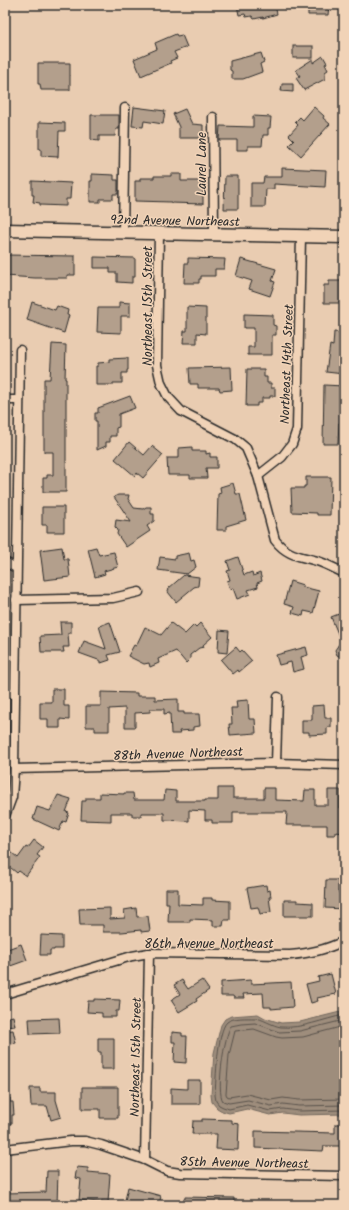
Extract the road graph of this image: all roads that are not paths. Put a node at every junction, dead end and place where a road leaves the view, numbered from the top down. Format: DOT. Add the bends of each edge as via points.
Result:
graph roads {
  1 [pos="125,108"];
  2 [pos="213,117"];
  3 [pos="5,230"];
  4 [pos="123,233"];
  5 [pos="159,233"];
  6 [pos="214,234"];
  7 [pos="301,236"];
  8 [pos="344,237"];
  9 [pos="20,350"];
  10 [pos="5,400"];
  11 [pos="19,400"];
  12 [pos="258,476"];
  13 [pos="5,562"];
  14 [pos="16,568"];
  15 [pos="344,572"];
  16 [pos="139,592"];
  17 [pos="16,600"];
  18 [pos="5,693"];
  19 [pos="15,693"];
  20 [pos="278,697"];
  21 [pos="276,763"];
  22 [pos="344,764"];
  23 [pos="14,770"];
  24 [pos="5,816"];
  25 [pos="344,941"];
  26 [pos="150,953"];
  27 [pos="5,994"];
  28 [pos="5,1148"];
  29 [pos="145,1160"];
  30 [pos="344,1176"];
  1 -- 4 [label="street"];
  2 -- 6 [label="street, Laurel Lane"];
  3 -- 4 [label="main road, 92nd Avenue Northeast"];
  4 -- 5 [label="main road, 92nd Avenue Northeast"];
  5 -- 6 [label="main road, 92nd Avenue Northeast"];
  5 -- 12 [label="street, Northeast 15th Street" via="157,365 161,383 168,397 181,411 235,438 246,448"];
  6 -- 7 [label="main road, 92nd Avenue Northeast"];
  7 -- 8 [label="main road, 92nd Avenue Northeast"];
  7 -- 12 [label="street, Northeast 14th Street" via="297,429 292,444 282,457"];
  9 -- 11 [label="street"];
  10 -- 11 [label="street"];
  11 -- 14 [label="street"];
  12 -- 15 [label="street" via="275,540 280,548 290,554 321,562"];
  13 -- 14 [label="street"];
  14 -- 17 [label="street"];
  16 -- 17 [label="street" via="113,598"];
  17 -- 19 [label="street"];
  18 -- 19 [label="street"];
  19 -- 23 [label="street"];
  20 -- 21 [label="street"];
  21 -- 22 [label="street, 88th Avenue Northeast"];
  21 -- 23 [label="street, 88th Avenue Northeast"];
  23 -- 24 [label="street" via="12,797"];
  25 -- 26 [label="street, 86th Avenue Northeast" via="309,954"];
  26 -- 27 [label="street, 86th Avenue Northeast" via="132,956"];
  26 -- 29 [label="street, Northeast 15th Street"];
  28 -- 29 [label="street, 85th Avenue Northeast" via="85,1141"];
  29 -- 30 [label="street, 85th Avenue Northeast" via="167,1171 180,1173"];
}
